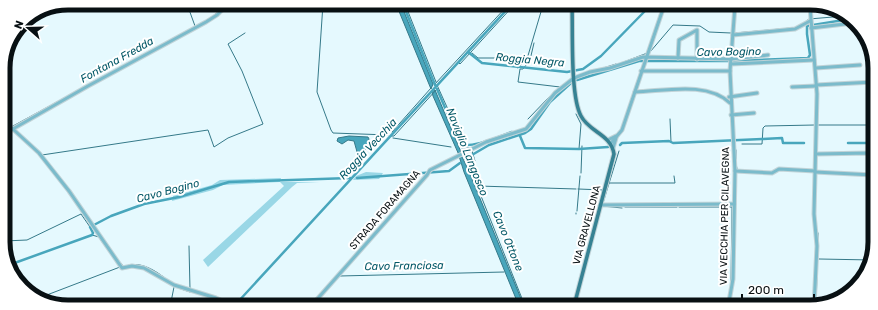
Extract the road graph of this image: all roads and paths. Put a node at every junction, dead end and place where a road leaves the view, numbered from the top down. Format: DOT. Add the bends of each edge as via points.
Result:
graph roads {
  1 [pos="222,10"];
  2 [pos="572,10"];
  3 [pos="663,10"];
  4 [pos="735,10"];
  5 [pos="810,10"];
  6 [pos="811,23"];
  7 [pos="847,23"];
  8 [pos="733,35"];
  9 [pos="768,55"];
  10 [pos="646,56"];
  11 [pos="678,58"];
  12 [pos="697,59"];
  13 [pos="731,59"];
  14 [pos="814,60"];
  15 [pos="731,64"];
  16 [pos="860,65"];
  17 [pos="816,68"];
  18 [pos="641,71"];
  19 [pos="730,71"];
  20 [pos="574,78"];
  21 [pos="868,82"];
  22 [pos="816,85"];
  23 [pos="792,87"];
  24 [pos="730,91"];
  25 [pos="635,92"];
  26 [pos="757,93"];
  27 [pos="724,96"];
  28 [pos="730,96"];
  29 [pos="730,103"];
  30 [pos="754,113"];
  31 [pos="731,115"];
  32 [pos="10,125"];
  33 [pos="13,128"];
  34 [pos="10,130"];
  35 [pos="618,135"];
  36 [pos="607,139"];
  37 [pos="611,143"];
  38 [pos="613,148"];
  39 [pos="868,153"];
  40 [pos="816,154"];
  41 [pos="735,171"];
  42 [pos="815,172"];
  43 [pos="868,175"];
  44 [pos="734,204"];
  45 [pos="600,205"];
  46 [pos="217,300"];
  47 [pos="316,300"];
  48 [pos="576,300"];
  49 [pos="729,300"];
  50 [pos="814,300"];
  1 -- 33 [label="street" via="206,22"];
  2 -- 20 [label="main road, VIA GRAVELLONA"];
  3 -- 10 [label="street, VIA GRAVELLONA"];
  4 -- 8 [label="street, VIA VECCHIA PER CILAVEGNA"];
  5 -- 6 [label="street"];
  6 -- 7 [label="street"];
  6 -- 8 [label="street" via="795,29"];
  6 -- 14 [label="street"];
  8 -- 13 [label="street, VIA VECCHIA PER CILAVEGNA"];
  9 -- 13 [label="street"];
  10 -- 11 [label="street"];
  10 -- 18 [label="street, VIA GRAVELLONA"];
  10 -- 20 [label="street"];
  11 -- 12 [label="street"];
  11 -- 12 [label="street" via="679,40 697,30"];
  12 -- 13 [label="street"];
  13 -- 15 [label="street, VIA VECCHIA PER CILAVEGNA"];
  14 -- 15 [label="street"];
  14 -- 17 [label="street"];
  15 -- 19 [label="street, VIA VECCHIA PER CILAVEGNA"];
  16 -- 17 [label="street"];
  17 -- 22 [label="street"];
  18 -- 19 [label="street"];
  18 -- 25 [label="street, VIA GRAVELLONA"];
  19 -- 24 [label="street, VIA VECCHIA PER CILAVEGNA"];
  20 -- 36 [label="main road, VIA GRAVELLONA" via="577,107 581,116 591,128"];
  20 -- 47 [label="street, STRADA FORAMAGNA" via="550,99 529,127 486,142 429,171"];
  21 -- 22 [label="street"];
  22 -- 23 [label="street"];
  22 -- 40 [label="street"];
  24 -- 27 [label="street"];
  24 -- 28 [label="street, VIA VECCHIA PER CILAVEGNA"];
  25 -- 27 [label="street" via="704,89"];
  25 -- 35 [label="street, VIA GRAVELLONA"];
  26 -- 28 [label="street"];
  27 -- 28 [label="street"];
  27 -- 29 [label="street"];
  28 -- 29 [label="street, VIA VECCHIA PER CILAVEGNA"];
  29 -- 31 [label="street, VIA VECCHIA PER CILAVEGNA"];
  30 -- 31 [label="street"];
  31 -- 41 [label="street, VIA VECCHIA PER CILAVEGNA"];
  32 -- 33 [label="street"];
  33 -- 34 [label="street"];
  33 -- 46 [label="street" via="39,153 69,191 123,268 144,268 174,285"];
  35 -- 36 [label="street"];
  35 -- 37 [label="street, VIA GRAVELLONA"];
  35 -- 38 [label="street, VIA GRAVELLONA"];
  36 -- 37 [label="main road, VIA GRAVELLONA"];
  37 -- 38 [label="main road, VIA GRAVELLONA"];
  38 -- 45 [label="main road, VIA GRAVELLONA" via="613,162"];
  39 -- 40 [label="street"];
  40 -- 42 [label="street"];
  41 -- 42 [label="street" via="772,173 779,169"];
  41 -- 44 [label="street, VIA VECCHIA PER CILAVEGNA"];
  42 -- 43 [label="street"];
  42 -- 50 [label="street" via="814,214 817,246"];
  44 -- 45 [label="street"];
  44 -- 49 [label="street, VIA VECCHIA PER CILAVEGNA" via="733,279"];
  45 -- 48 [label="main road, VIA GRAVELLONA"];
}
